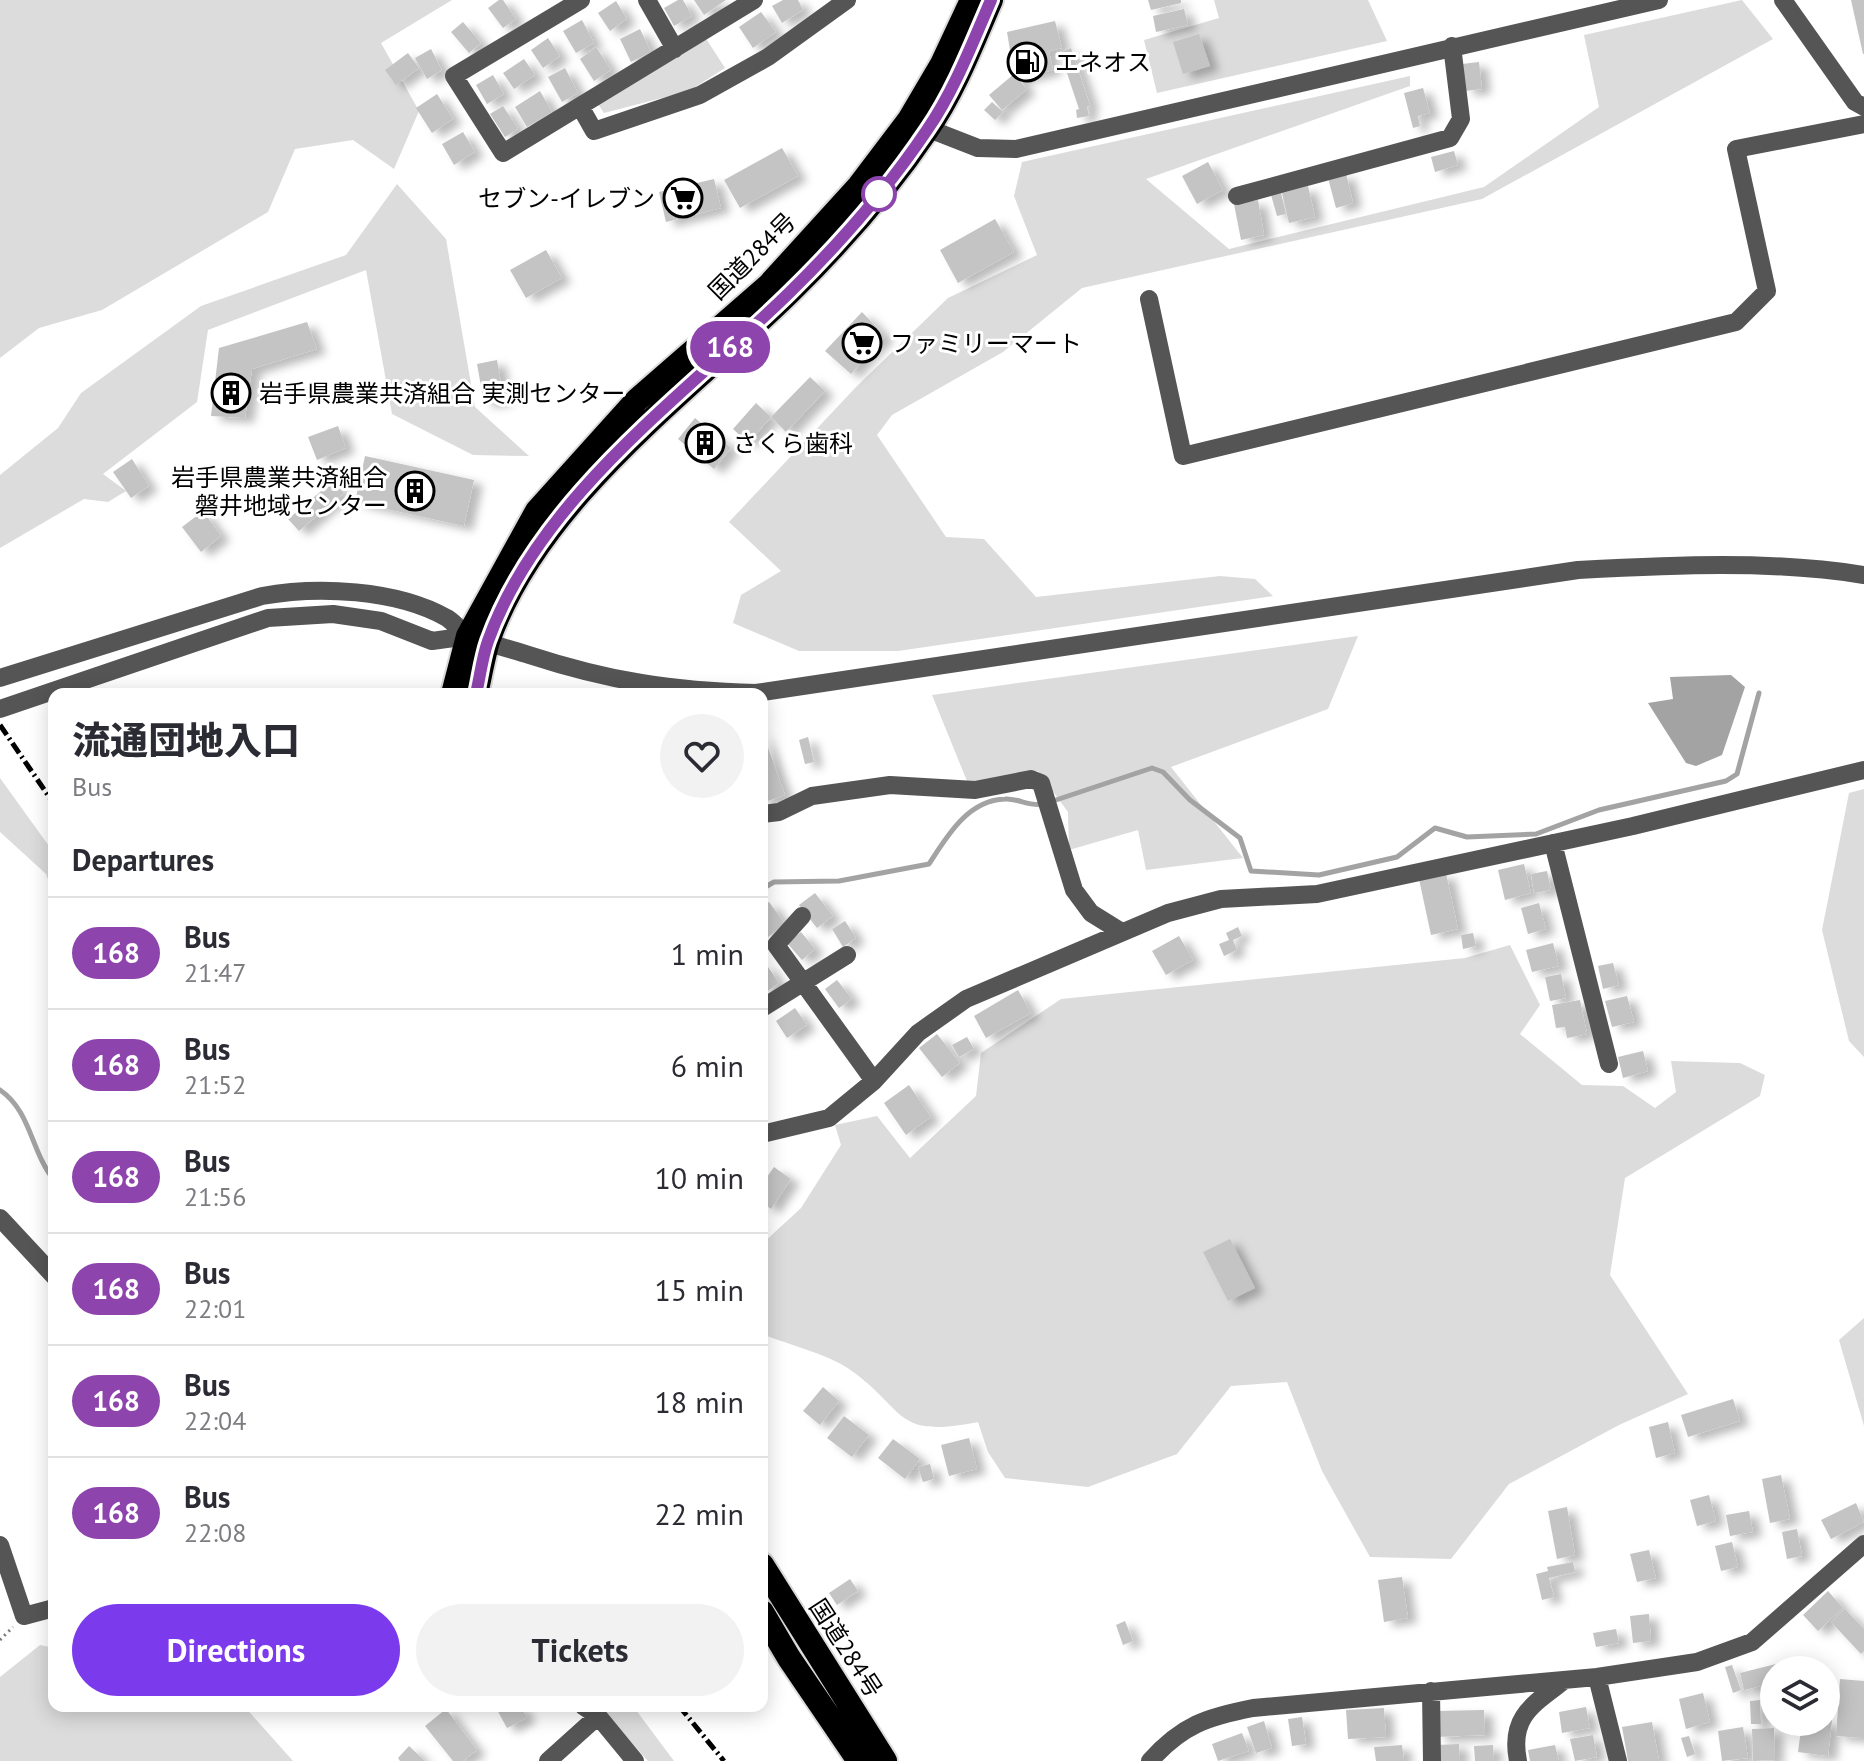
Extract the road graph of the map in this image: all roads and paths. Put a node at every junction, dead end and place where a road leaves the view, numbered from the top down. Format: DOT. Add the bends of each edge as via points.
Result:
graph roads {
  1 [pos="581,0"];
  2 [pos="647,0"];
  3 [pos="754,0"];
  4 [pos="847,0"];
  5 [pos="972,0"];
  6 [pos="991,0"];
  7 [pos="1659,0"];
  8 [pos="1783,0"];
  9 [pos="1452,46"];
  10 [pos="675,49"];
  11 [pos="1864,107"];
  12 [pos="581,108"];
  13 [pos="919,124"];
  14 [pos="1864,124"];
  15 [pos="1237,196"];
  16 [pos="1149,299"];
  17 [pos="1864,575"];
  18 [pos="478,639"];
  19 [pos="0,678"];
  20 [pos="61,688"];
  21 [pos="456,688"];
  22 [pos="476,688"];
  23 [pos="666,688"];
  24 [pos="768,691"];
  25 [pos="48,692"];
  26 [pos="8,706"];
  27 [pos="1864,770"];
  28 [pos="768,813"];
  29 [pos="1553,843"];
  30 [pos="802,916"];
  31 [pos="1120,931"];
  32 [pos="847,955"];
  33 [pos="804,983"];
  34 [pos="768,1004"];
  35 [pos="1609,1064"];
  36 [pos="874,1081"];
  37 [pos="768,1133"];
  38 [pos="0,1218"];
  39 [pos="48,1270"];
  40 [pos="1864,1544"];
  41 [pos="0,1545"];
  42 [pos="768,1575"];
  43 [pos="48,1610"];
  44 [pos="768,1622"];
  45 [pos="1597,1677"];
  46 [pos="1565,1680"];
  47 [pos="1431,1691"];
  48 [pos="590,1712"];
  49 [pos="592,1712"];
  50 [pos="548,1761"];
  51 [pos="635,1761"];
  52 [pos="859,1761"];
  53 [pos="885,1761"];
  54 [pos="1150,1761"];
  55 [pos="1432,1761"];
  56 [pos="1518,1761"];
  57 [pos="1618,1761"];
  1 -- 12 [label="street" via="454,76 503,153"];
  2 -- 10 [label="street"];
  3 -- 10 [label="street"];
  4 -- 12 [label="street" via="768,57 700,95 594,131"];
  5 -- 13 [label="highway, 国道284号"];
  6 -- 13 [label="highway, 国道284号" via="960,70"];
  7 -- 9 [label="street"];
  8 -- 11 [label="street" via="1855,102"];
  9 -- 13 [label="street" via="1016,149 978,148"];
  9 -- 15 [label="street" via="1461,119 1450,138"];
  10 -- 12 [label="street"];
  13 -- 18 [label="highway, 国道284号" via="874,201 792,290 636,433 557,521"];
  14 -- 16 [label="street" via="1736,149 1767,291 1736,322 1183,456"];
  17 -- 24 [label="street" via="1809,566 1578,570"];
  18 -- 19 [label="street" via="447,618 407,603 361,593 291,591"];
  18 -- 20 [label="street" via="432,641 381,621 333,614 268,618"];
  18 -- 21 [label="highway, 国道284号"];
  18 -- 22 [label="highway, 国道284号"];
  18 -- 23 [label="street" via="580,671"];
  25 -- 26 [label="street"];
  27 -- 29 [label="street"];
  28 -- 31 [label="street" via="812,796 890,785 975,790 1031,779 1041,783 1074,890 1091,913"];
  29 -- 31 [label="street" via="1317,894 1221,899"];
  29 -- 35 [label="street"];
  30 -- 33 [label="street" via="776,945"];
  31 -- 36 [label="street" via="966,999 918,1033"];
  32 -- 33 [label="street"];
  33 -- 34 [label="street"];
  33 -- 36 [label="street"];
  36 -- 37 [label="street" via="829,1118"];
  38 -- 39 [label="street"];
  40 -- 45 [label="street" via="1752,1642 1697,1662"];
  41 -- 43 [label="street" via="24,1616"];
  42 -- 53 [label="highway, 国道284号"];
  44 -- 52 [label="highway"];
  45 -- 46 [label="street"];
  45 -- 57 [label="street"];
  46 -- 47 [label="street"];
  46 -- 56 [label="street" via="1525,1711 1514,1741"];
  47 -- 54 [label="street" via="1207,1717 1180,1732"];
  47 -- 55 [label="street"];
  48 -- 50 [label="street"];
  49 -- 51 [label="street"];
}
